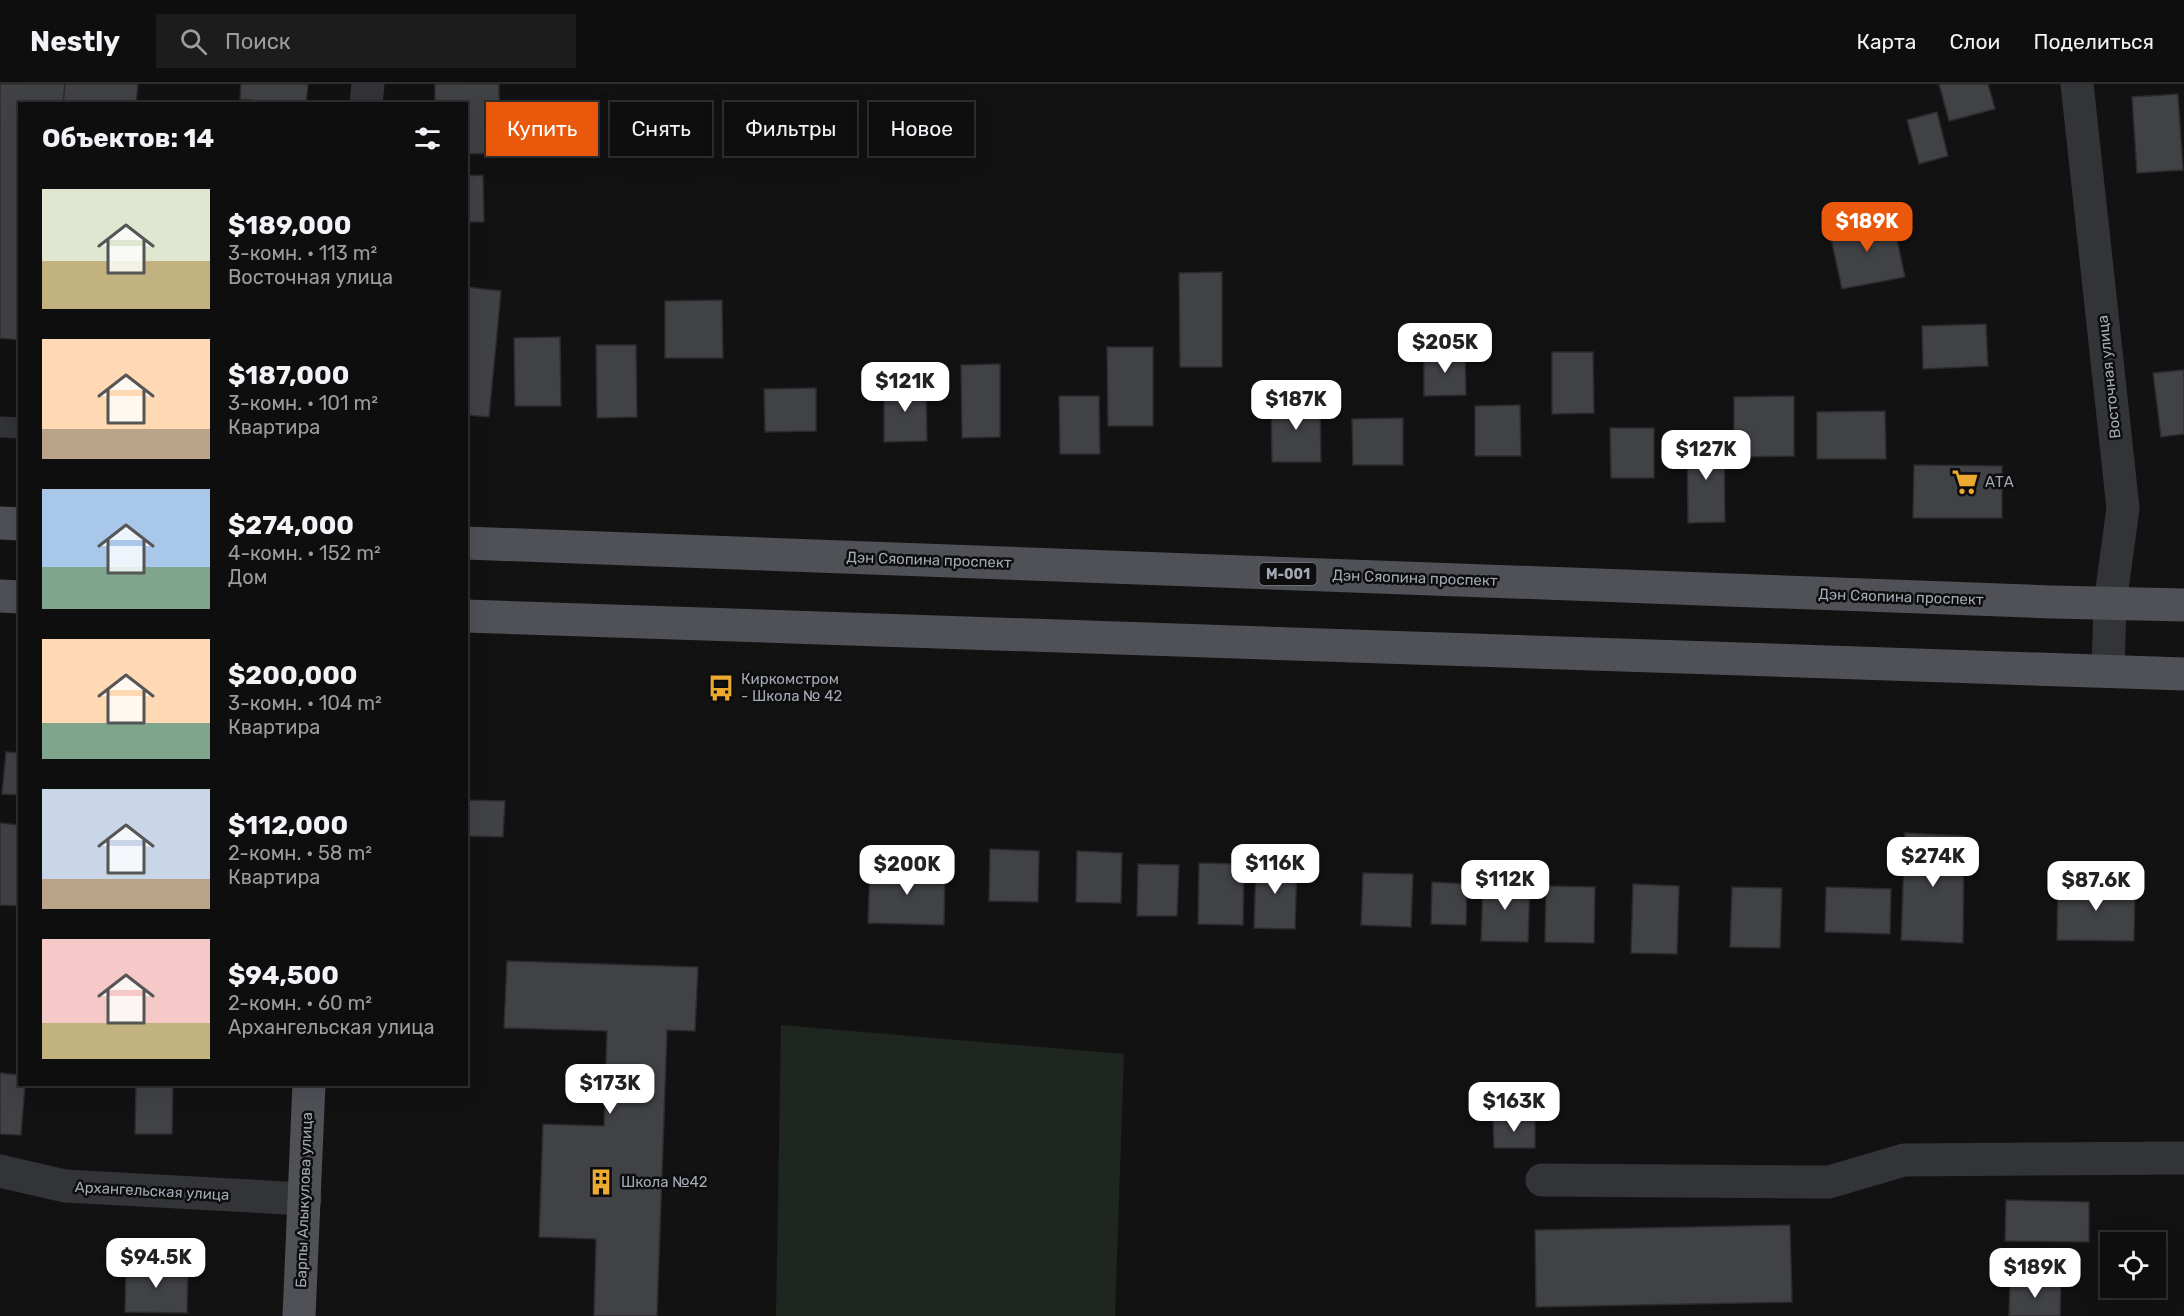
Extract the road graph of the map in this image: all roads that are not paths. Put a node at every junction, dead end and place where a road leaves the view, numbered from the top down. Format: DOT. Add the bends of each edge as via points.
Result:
graph roads {
  1 [pos="368,84"];
  2 [pos="2077,84"];
  3 [pos="366,102"];
  4 [pos="0,427"];
  5 [pos="18,428"];
  6 [pos="0,523"];
  7 [pos="18,524"];
  8 [pos="468,543"];
  9 [pos="0,596"];
  10 [pos="18,597"];
  11 [pos="2109,604"];
  12 [pos="2184,605"];
  13 [pos="2184,611"];
  14 [pos="468,616"];
  15 [pos="2108,670"];
  16 [pos="2184,674"];
  17 [pos="309,1086"];
  18 [pos="2184,1158"];
  19 [pos="0,1171"];
  20 [pos="1542,1180"];
  21 [pos="305,1199"];
  22 [pos="299,1316"];
  1 -- 3 [label="street"];
  2 -- 11 [label="street, Восточная улица" via="2123,508"];
  4 -- 5 [label="lane"];
  6 -- 7 [label="main road"];
  8 -- 11 [label="main road, Дэн Сяопина проспект / M-001"];
  9 -- 10 [label="main road"];
  11 -- 12 [label="main road, Дэн Сяопина проспект / M-001"];
  11 -- 15 [label="street, Восточная улица"];
  12 -- 13 [label="street"];
  14 -- 15 [label="main road"];
  15 -- 16 [label="main road"];
  17 -- 21 [label="main road, Барпы Алыкулова улица"];
  18 -- 20 [label="street" via="1904,1160 1829,1182"];
  19 -- 21 [label="street, Архангельская улица" via="65,1186"];
  21 -- 22 [label="main road, Барпы Алыкулова улица"];
}
